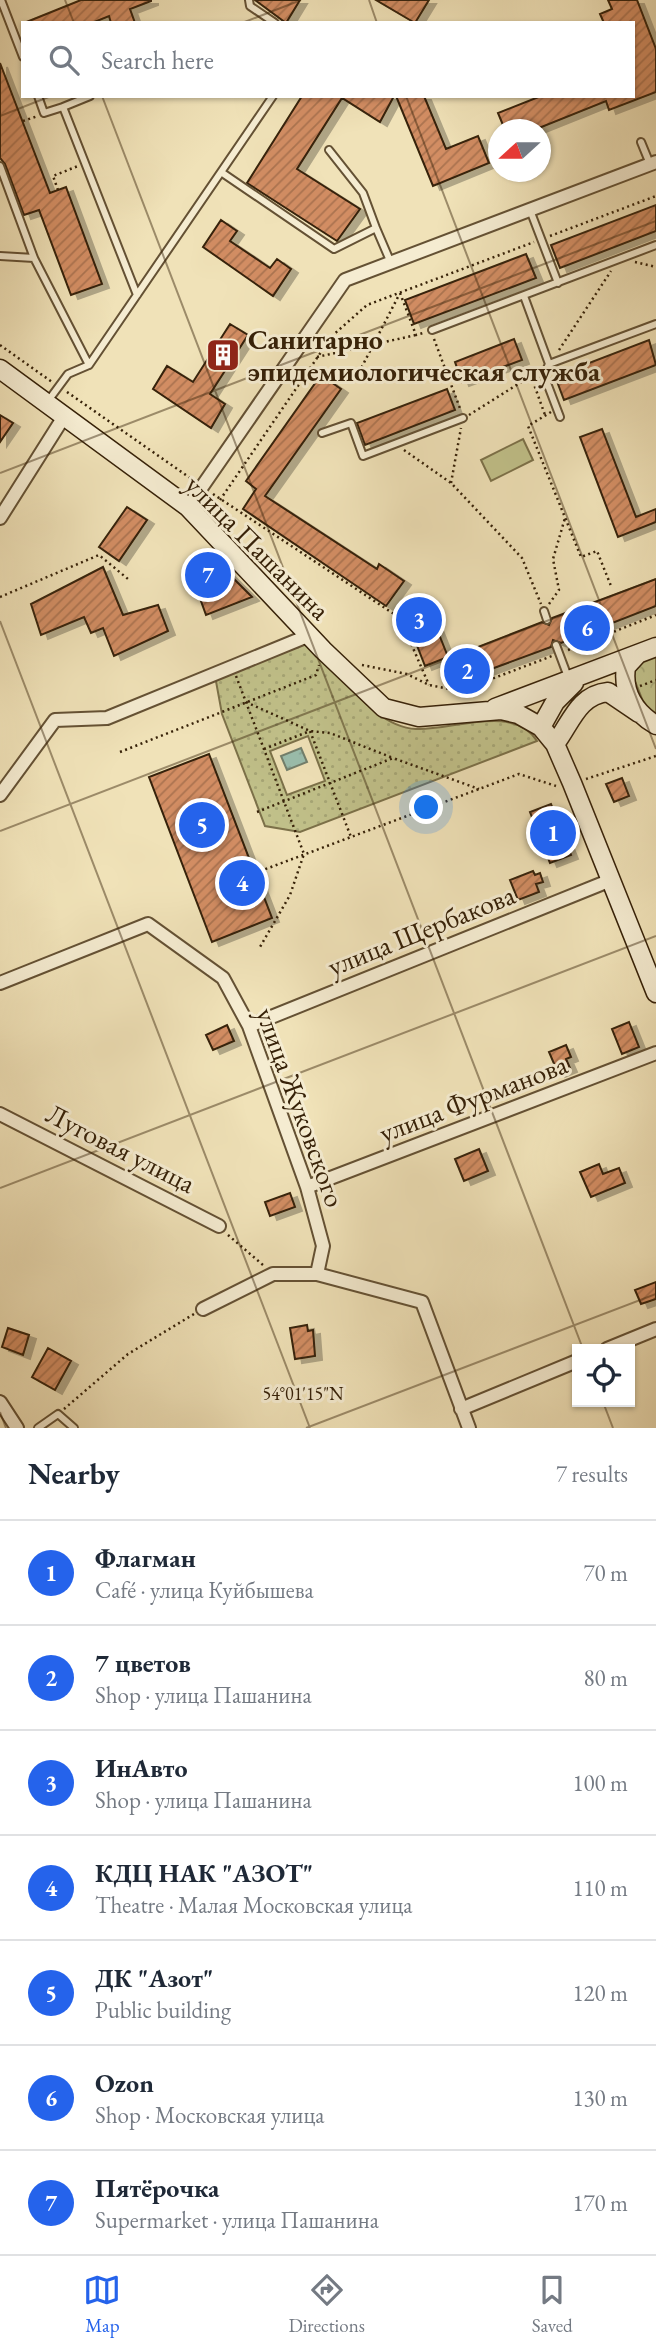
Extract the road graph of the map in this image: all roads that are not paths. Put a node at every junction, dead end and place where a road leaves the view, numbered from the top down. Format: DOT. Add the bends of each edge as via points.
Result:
graph roads {
  1 [pos="1,0"];
  2 [pos="249,0"];
  3 [pos="272,21"];
  4 [pos="21,52"];
  5 [pos="39,98"];
  6 [pos="85,98"];
  7 [pos="272,98"];
  8 [pos="63,107"];
  9 [pos="641,142"];
  10 [pos="329,150"];
  11 [pos="653,163"];
  12 [pos="0,166"];
  13 [pos="221,172"];
  14 [pos="530,210"];
  15 [pos="376,228"];
  16 [pos="656,245"];
  17 [pos="0,256"];
  18 [pos="34,258"];
  19 [pos="391,263"];
  20 [pos="558,283"];
  21 [pos="137,295"];
  22 [pos="524,296"];
  23 [pos="656,324"];
  24 [pos="432,330"];
  25 [pos="549,364"];
  26 [pos="89,365"];
  27 [pos="0,369"];
  28 [pos="47,402"];
  29 [pos="65,415"];
  30 [pos="560,417"];
  31 [pos="463,418"];
  32 [pos="322,433"];
  33 [pos="188,507"];
  34 [pos="0,518"];
  35 [pos="544,611"];
  36 [pos="547,620"];
  37 [pos="310,635"];
  38 [pos="556,645"];
  39 [pos="648,650"];
  40 [pos="575,681"];
  41 [pos="641,705"];
  42 [pos="488,710"];
  43 [pos="656,725"];
  44 [pos="541,727"];
  45 [pos="555,744"];
  46 [pos="0,795"];
  47 [pos="611,880"];
  48 [pos="0,984"];
  49 [pos="656,993"];
  50 [pos="249,1026"];
  51 [pos="656,1053"];
  52 [pos="0,1114"];
  53 [pos="307,1187"];
  54 [pos="219,1226"];
  55 [pos="317,1275"];
  56 [pos="203,1309"];
  57 [pos="656,1329"];
  58 [pos="619,1344"];
  59 [pos="572,1364"];
  60 [pos="0,1402"];
  61 [pos="461,1409"];
  62 [pos="17,1428"];
  63 [pos="38,1428"];
  64 [pos="74,1428"];
  65 [pos="469,1428"];
  1 -- 4 [label="lane"];
  2 -- 3 [label="lane" via="250,6"];
  5 -- 8 [label="lane" via="44,113"];
  6 -- 8 [label="lane"];
  7 -- 13 [label="lane"];
  8 -- 21 [label="lane"];
  9 -- 11 [label="lane"];
  10 -- 15 [label="lane" via="363,192"];
  11 -- 14 [label="street"];
  12 -- 18 [label="lane"];
  13 -- 15 [label="lane" via="334,249"];
  13 -- 21 [label="lane"];
  14 -- 19 [label="street"];
  14 -- 20 [label="lane"];
  15 -- 19 [label="lane"];
  16 -- 20 [label="lane"];
  17 -- 18 [label="lane"];
  18 -- 26 [label="lane"];
  19 -- 33 [label="street" via="345,280"];
  20 -- 22 [label="lane"];
  21 -- 26 [label="lane"];
  22 -- 24 [label="lane"];
  22 -- 25 [label="lane"];
  23 -- 25 [label="lane"];
  25 -- 30 [label="lane" via="544,375"];
  26 -- 28 [label="lane" via="68,374"];
  27 -- 28 [label="main road, улица Пашанина"];
  28 -- 29 [label="main road, улица Пашанина"];
  29 -- 33 [label="main road, улица Пашанина"];
  29 -- 34 [label="street"];
  31 -- 32 [label="lane" via="363,456 351,423"];
  33 -- 37 [label="main road, улица Пашанина"];
  35 -- 36 [label="lane"];
  37 -- 42 [label="main road, улица Пашанина" via="373,699 395,713 419,717"];
  37 -- 46 [label="street" via="107,718 55,720"];
  38 -- 40 [label="lane"];
  39 -- 40 [label="main road"];
  39 -- 41 [label="main road" via="630,659 624,677"];
  40 -- 42 [label="main road"];
  40 -- 44 [label="main road" via="555,702"];
  41 -- 43 [label="main road"];
  41 -- 45 [label="main road" via="608,692 592,695 574,712"];
  42 -- 44 [label="main road" via="510,711"];
  44 -- 45 [label="main road"];
  45 -- 47 [label="main road"];
  47 -- 49 [label="main road"];
  47 -- 50 [label="street, улица Щербакова"];
  48 -- 50 [label="street, улица Жуковского" via="148,924 223,978"];
  50 -- 53 [label="street, улица Жуковского"];
  51 -- 53 [label="street, улица Фурманова"];
  52 -- 54 [label="street, Луговая улица"];
  53 -- 55 [label="street, улица Жуковского" via="323,1246"];
  55 -- 56 [label="street" via="273,1275"];
  55 -- 61 [label="street" via="422,1302"];
  57 -- 58 [label="street"];
  59 -- 61 [label="street"];
  60 -- 62 [label="street"];
  61 -- 65 [label="street"];
  63 -- 64 [label="lane" via="58,1414"];
}
